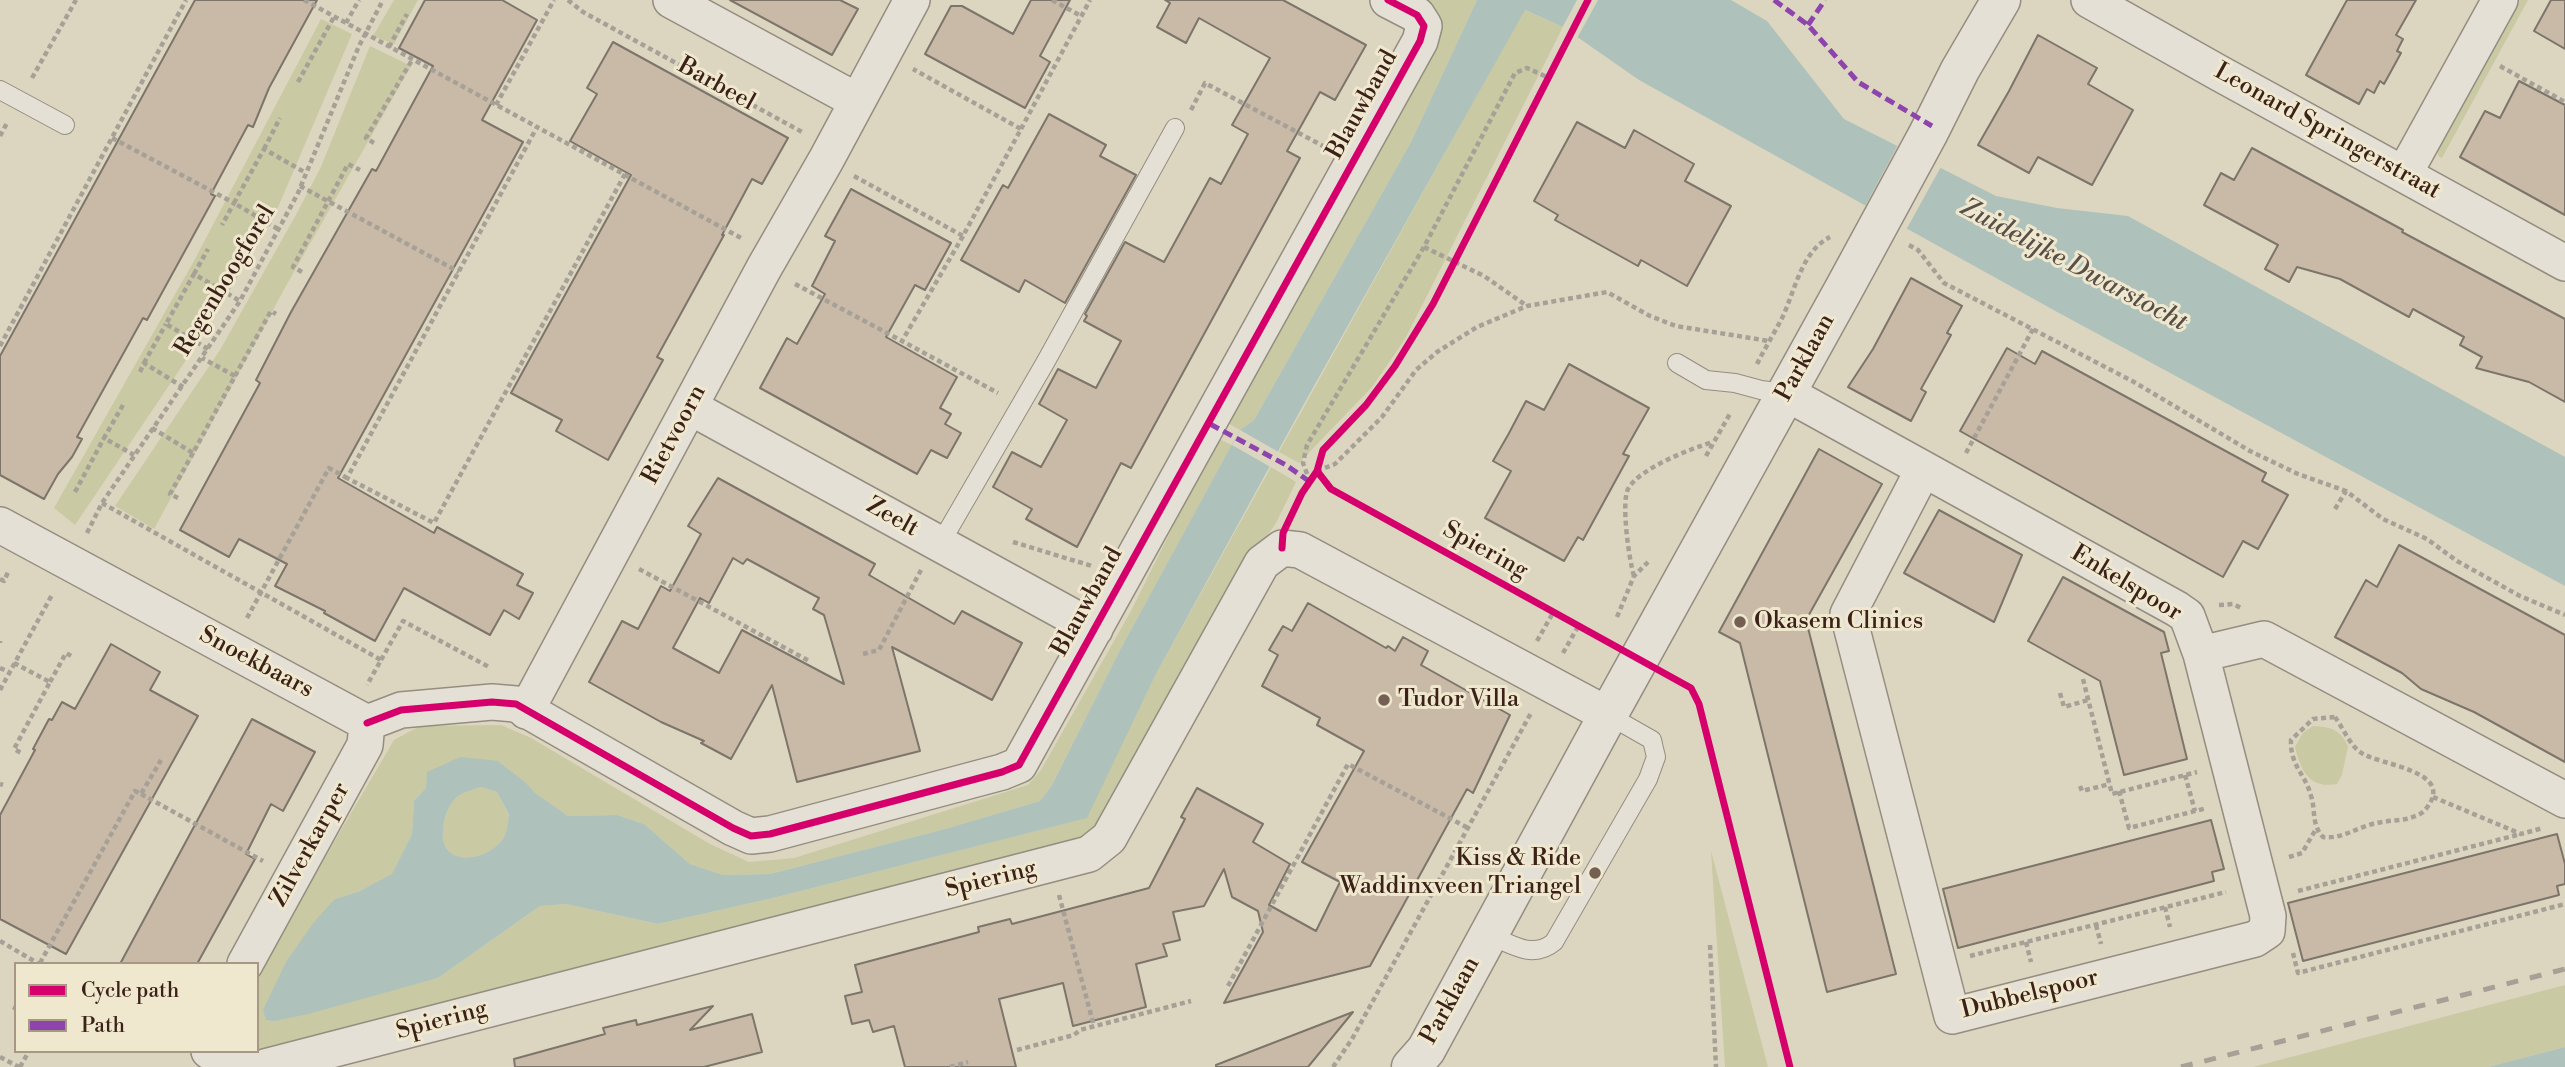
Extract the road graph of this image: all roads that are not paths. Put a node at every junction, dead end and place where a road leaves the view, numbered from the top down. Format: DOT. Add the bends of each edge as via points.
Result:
graph roads {
  1 [pos="671,0"];
  2 [pos="912,0"];
  3 [pos="1388,0"];
  4 [pos="2001,0"];
  5 [pos="2089,0"];
  6 [pos="2500,0"];
  7 [pos="0,90"];
  8 [pos="857,101"];
  9 [pos="65,125"];
  10 [pos="1175,128"];
  11 [pos="2404,174"];
  12 [pos="2565,262"];
  13 [pos="1677,363"];
  14 [pos="1786,393"];
  15 [pos="690,407"];
  16 [pos="1936,477"];
  17 [pos="0,525"];
  18 [pos="938,543"];
  19 [pos="1095,629"];
  20 [pos="2201,654"];
  21 [pos="531,702"];
  22 [pos="1608,715"];
  23 [pos="359,719"];
  24 [pos="2559,813"];
  25 [pos="1488,934"];
  26 [pos="246,962"];
  27 [pos="213,1053"];
  28 [pos="245,1067"];
  29 [pos="265,1067"];
  30 [pos="1411,1067"];
  1 -- 8 [label="street"];
  2 -- 8 [label="street, Rietvoorn"];
  3 -- 19 [label="street, Blauwband" via="1417,15 1424,26 1420,41"];
  4 -- 14 [label="street, Parklaan"];
  5 -- 11 [label="street, Leonard Springerstraat"];
  6 -- 11 [label="street"];
  7 -- 9 [label="lane"];
  8 -- 15 [label="street, Rietvoorn"];
  10 -- 18 [label="lane"];
  11 -- 12 [label="street, Leonard Springerstraat"];
  13 -- 14 [label="lane" via="1706,380"];
  14 -- 16 [label="street, Enkelspoor"];
  14 -- 22 [label="street, Parklaan"];
  15 -- 18 [label="street, Zeelt"];
  15 -- 21 [label="street, Rietvoorn"];
  16 -- 20 [label="street, Enkelspoor" via="2176,609 2187,617"];
  16 -- 20 [label="street, Dubbelspoor" via="1848,614 1952,1016 2255,939 2267,931 2275,888 2238,800"];
  17 -- 23 [label="street, Snoekbaars"];
  18 -- 19 [label="street, Zeelt"];
  19 -- 21 [label="street, Blauwband" via="1019,765 770,834 751,836 733,828"];
  20 -- 24 [label="street" via="2264,639"];
  21 -- 23 [label="street" via="401,710"];
  22 -- 25 [label="street, Parklaan"];
  22 -- 25 [label="lane, Parklaan" via="1652,740 1656,757 1648,779 1554,943 1534,952"];
  22 -- 29 [label="street, Spiering" via="1300,550 1282,548 1262,563 1109,838 1089,854"];
  23 -- 26 [label="street, Zilverkarper" via="365,746"];
  25 -- 30 [label="street, Parklaan" via="1426,1051"];
  27 -- 28 [label="street"];
}
